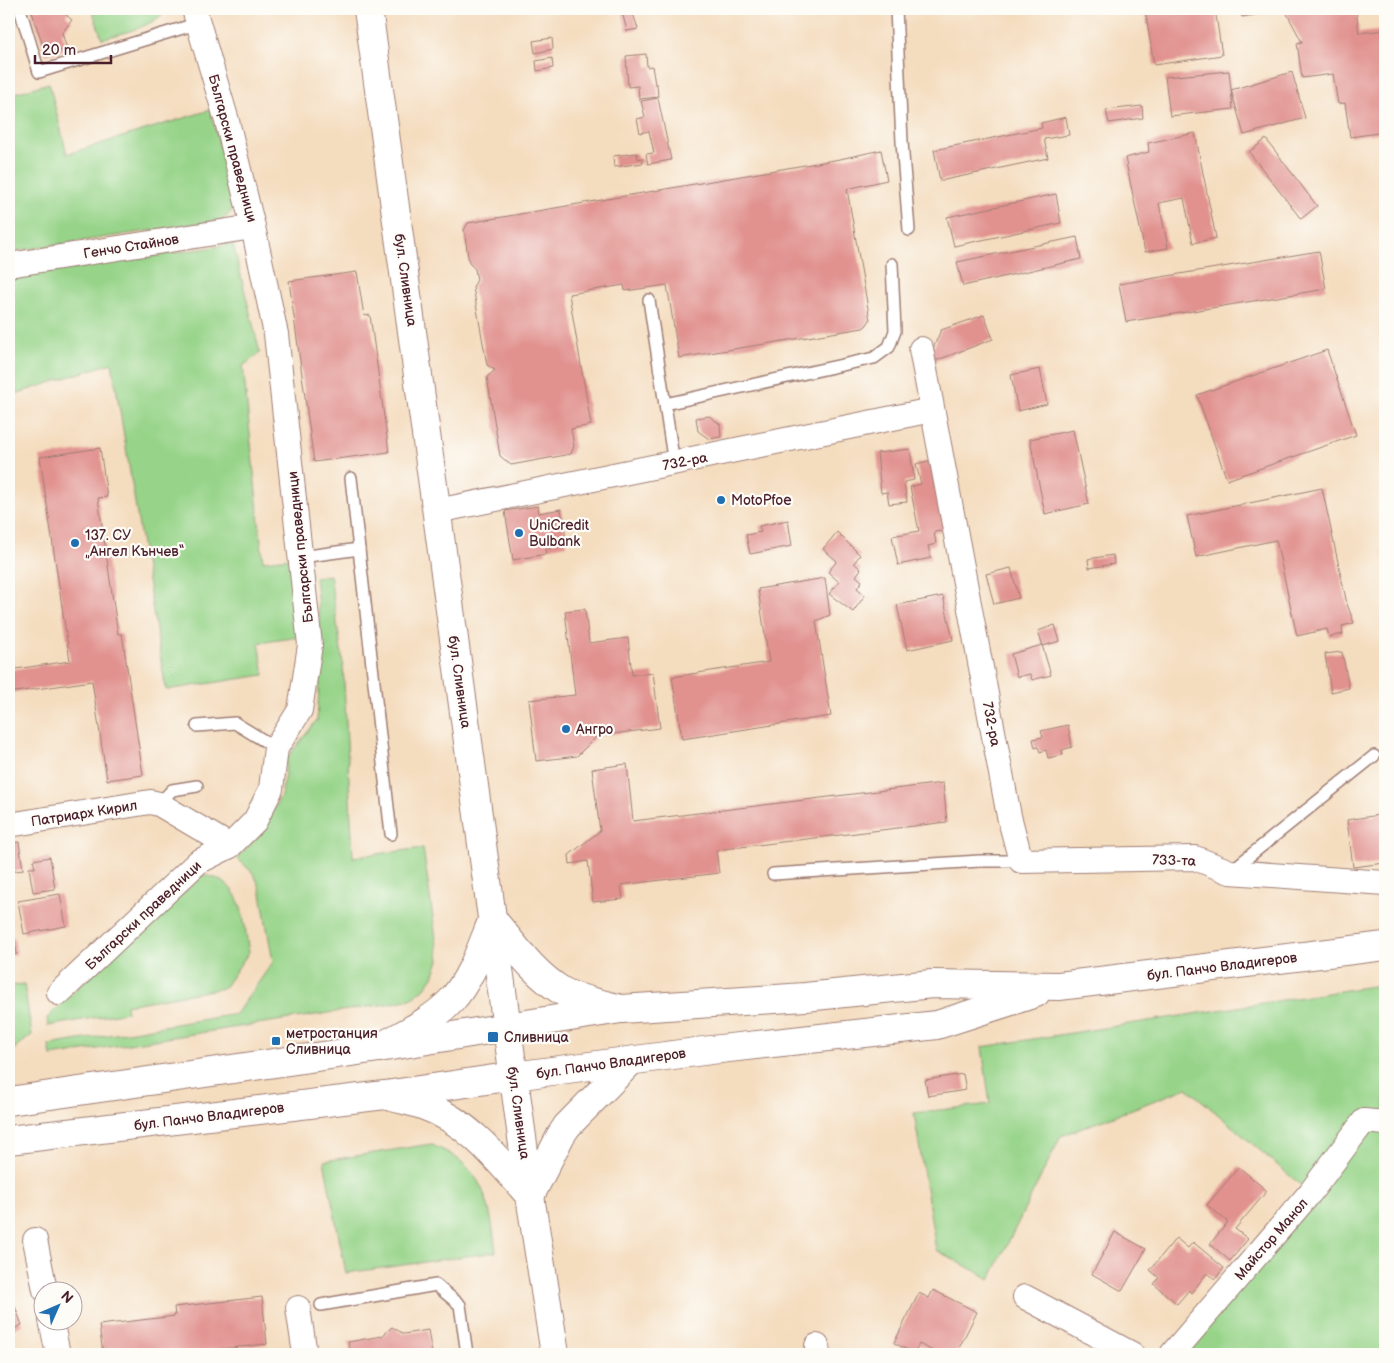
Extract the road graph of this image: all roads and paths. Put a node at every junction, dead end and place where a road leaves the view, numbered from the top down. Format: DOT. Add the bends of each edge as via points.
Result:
graph roads {
  1 [pos="20,9"];
  2 [pos="368,9"];
  3 [pos="896,9"];
  4 [pos="196,16"];
  5 [pos="254,227"];
  6 [pos="908,230"];
  7 [pos="892,264"];
  8 [pos="9,265"];
  9 [pos="649,300"];
  10 [pos="921,349"];
  11 [pos="665,404"];
  12 [pos="932,410"];
  13 [pos="674,464"];
  14 [pos="351,478"];
  15 [pos="437,511"];
  16 [pos="359,549"];
  17 [pos="301,557"];
  18 [pos="197,726"];
  19 [pos="276,748"];
  20 [pos="1374,756"];
  21 [pos="197,786"];
  22 [pos="158,804"];
  23 [pos="9,825"];
  24 [pos="391,834"];
  25 [pos="230,846"];
  26 [pos="1021,861"];
  27 [pos="1230,872"];
  28 [pos="773,874"];
  29 [pos="1385,883"];
  30 [pos="493,920"];
  31 [pos="1385,946"];
  32 [pos="1059,986"];
  33 [pos="59,993"];
  34 [pos="621,1009"];
  35 [pos="507,1027"];
  36 [pos="379,1048"];
  37 [pos="631,1061"];
  38 [pos="514,1076"];
  39 [pos="385,1095"];
  40 [pos="9,1101"];
  41 [pos="1374,1122"];
  42 [pos="14,1143"];
  43 [pos="530,1196"];
  44 [pos="35,1240"];
  45 [pos="43,1280"];
  46 [pos="1025,1297"];
  47 [pos="321,1305"];
  48 [pos="298,1308"];
  49 [pos="53,1330"];
  50 [pos="58,1354"];
  51 [pos="305,1354"];
  52 [pos="467,1354"];
  53 [pos="555,1354"];
  54 [pos="1132,1354"];
  55 [pos="1172,1354"];
  1 -- 4 [label="lane" via="39,72"];
  2 -- 15 [label="main road, бул. Сливница"];
  3 -- 6 [label="lane"];
  4 -- 5 [label="street, Български праведници"];
  5 -- 8 [label="street, Генчо Стайнов"];
  5 -- 17 [label="street, Български праведници" via="276,334"];
  7 -- 11 [label="lane" via="895,331 889,346 874,358"];
  9 -- 11 [label="lane"];
  10 -- 12 [label="street, 732-ра"];
  11 -- 13 [label="lane"];
  12 -- 13 [label="street, 732-ра"];
  12 -- 26 [label="street, 732-ра" via="1009,816"];
  13 -- 15 [label="street, 732-ра"];
  14 -- 16 [label="lane"];
  15 -- 30 [label="main road, бул. Сливница"];
  16 -- 17 [label="lane"];
  16 -- 24 [label="lane"];
  17 -- 19 [label="street, Български праведници" via="310,645 300,710"];
  18 -- 19 [label="lane" via="235,723"];
  19 -- 25 [label="street, Български праведници" via="271,789 255,821"];
  20 -- 27 [label="lane"];
  21 -- 22 [label="lane" via="172,790"];
  22 -- 23 [label="street, Патриарх Кирил" via="150,802"];
  22 -- 25 [label="street"];
  25 -- 33 [label="street, Български праведници" via="198,862"];
  26 -- 27 [label="street, 733-та" via="1195,858"];
  26 -- 28 [label="lane"];
  27 -- 29 [label="street, 733-та"];
  30 -- 34 [label="main road" via="528,963 563,992"];
  30 -- 35 [label="main road, бул. Сливница"];
  30 -- 36 [label="main road" via="470,974 451,1001 430,1018"];
  31 -- 32 [label="main road, бул. Панчо Владигеров"];
  32 -- 34 [label="main road, бул. Панчо Владигеров" via="932,984"];
  32 -- 37 [label="main road, бул. Панчо Владигеров" via="937,1025"];
  34 -- 35 [label="main road, бул. Панчо Владигеров"];
  35 -- 36 [label="main road, бул. Панчо Владигеров"];
  35 -- 38 [label="main road, бул. Сливница"];
  36 -- 40 [label="main road, бул. Панчо Владигеров"];
  37 -- 38 [label="main road, бул. Панчо Владигеров"];
  37 -- 43 [label="main road" via="567,1126"];
  38 -- 39 [label="main road, бул. Панчо Владигеров"];
  38 -- 43 [label="main road, бул. Сливница"];
  39 -- 42 [label="main road, бул. Панчо Владигеров"];
  39 -- 43 [label="main road" via="424,1106 457,1123 486,1148"];
  41 -- 55 [label="street, Майстор Манол"];
  43 -- 53 [label="main road, бул. Сливница"];
  44 -- 45 [label="street"];
  46 -- 54 [label="street"];
  47 -- 52 [label="lane" via="436,1285 460,1305"];
  48 -- 51 [label="street"];
  49 -- 50 [label="street"];
}
